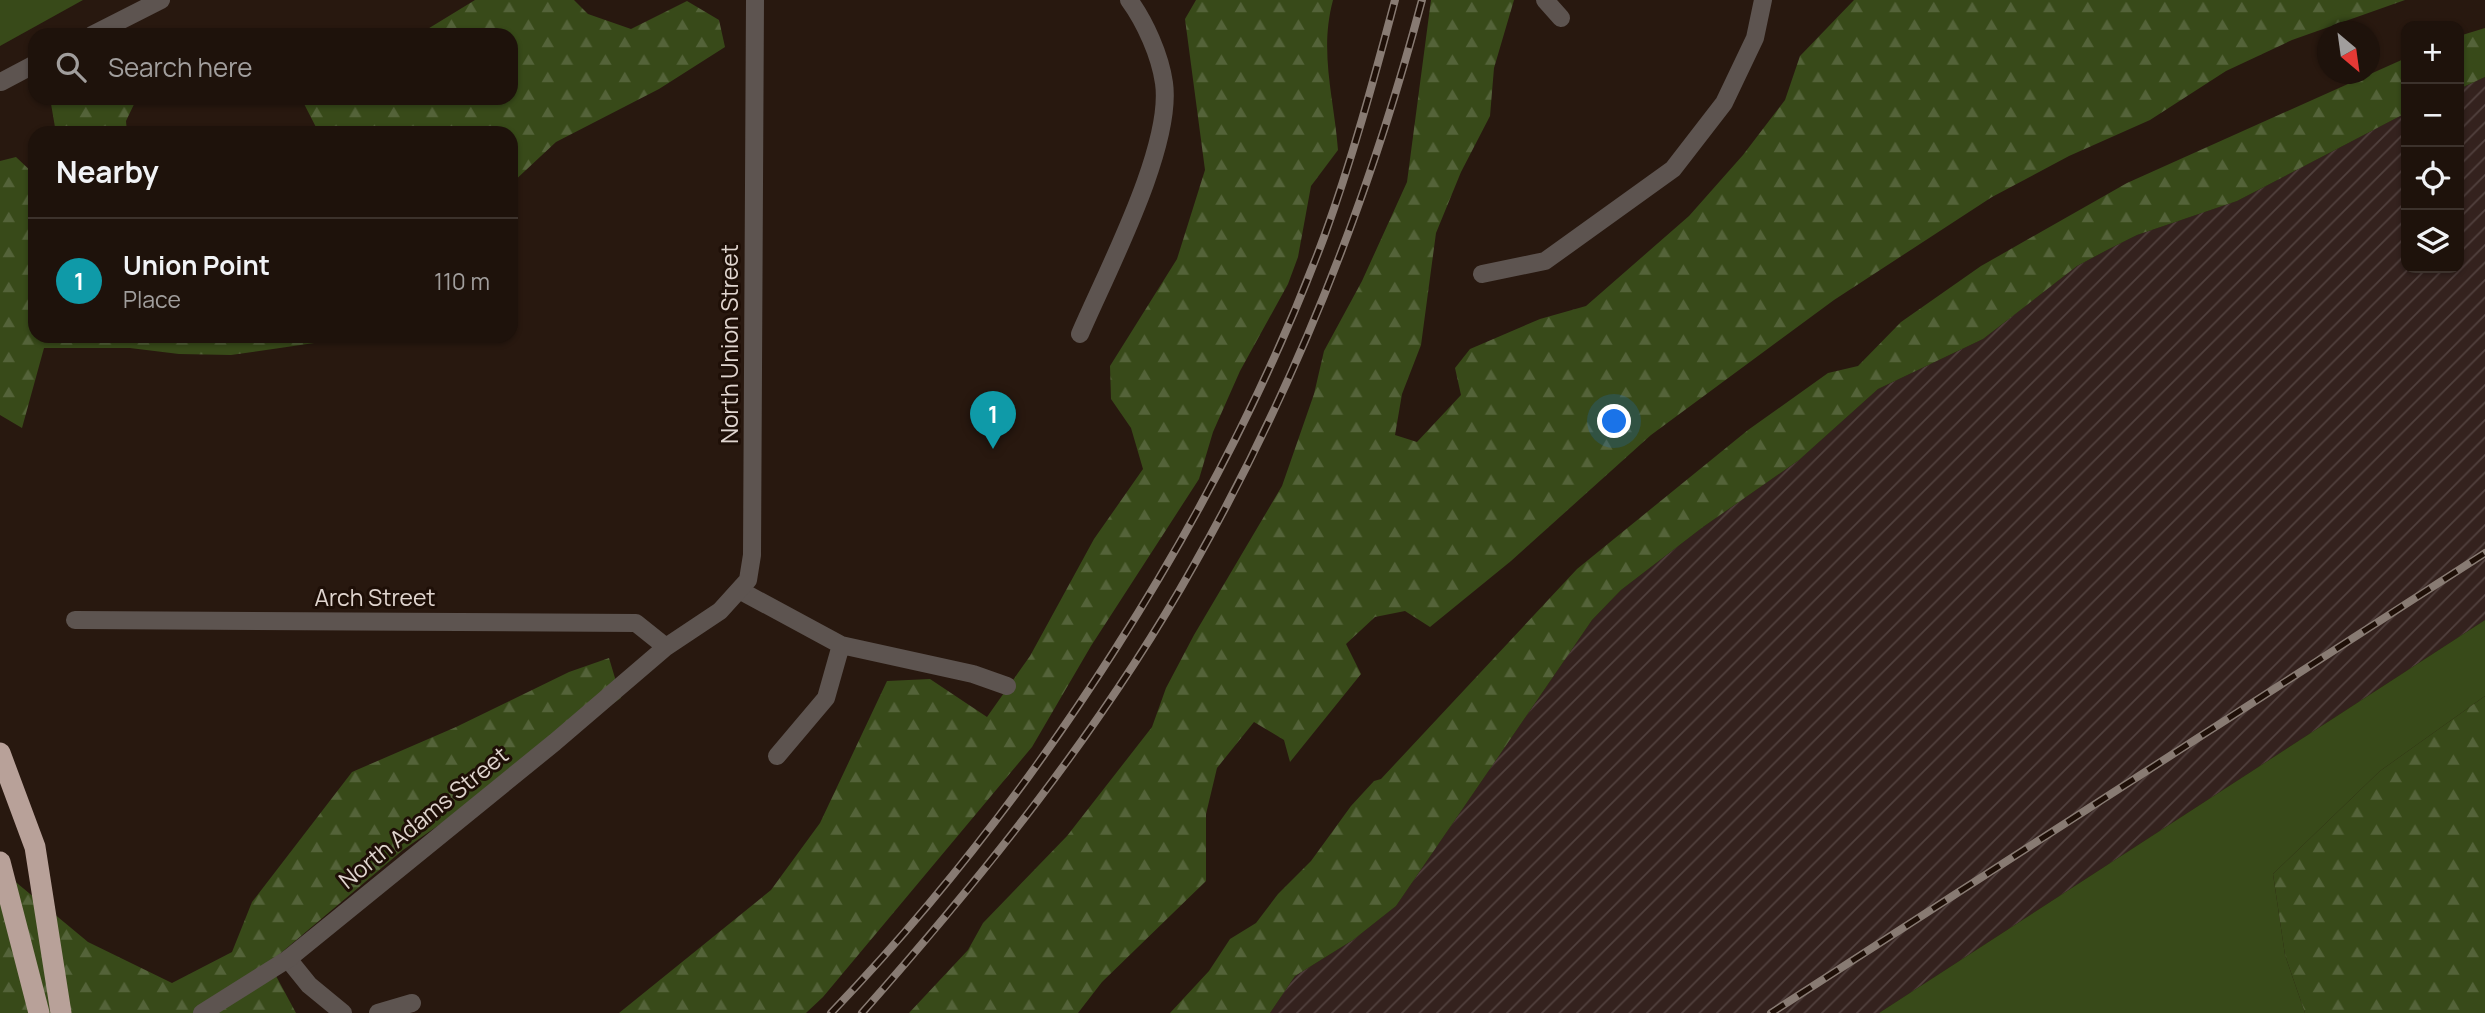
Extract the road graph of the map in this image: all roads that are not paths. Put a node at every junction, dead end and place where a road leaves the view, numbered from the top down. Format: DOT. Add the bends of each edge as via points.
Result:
graph roads {
  1 [pos="161,0"];
  2 [pos="755,0"];
  3 [pos="1129,0"];
  4 [pos="1545,0"];
  5 [pos="1763,0"];
  6 [pos="1561,19"];
  7 [pos="106,28"];
  8 [pos="28,68"];
  9 [pos="1,82"];
  10 [pos="1482,274"];
  11 [pos="1080,334"];
  12 [pos="741,591"];
  13 [pos="75,620"];
  14 [pos="841,645"];
  15 [pos="666,647"];
  16 [pos="1007,686"];
  17 [pos="0,752"];
  18 [pos="777,756"];
  19 [pos="0,862"];
  20 [pos="288,959"];
  21 [pos="412,1003"];
  22 [pos="39,1013"];
  23 [pos="61,1013"];
  24 [pos="202,1013"];
  25 [pos="343,1013"];
  26 [pos="378,1013"];
  1 -- 7 [label="street"];
  2 -- 12 [label="street, North Union Street" via="752,555"];
  3 -- 11 [label="street" via="1154,50 1164,84 1161,118 1150,171"];
  4 -- 6 [label="street"];
  5 -- 10 [label="street" via="1755,38 1724,103 1673,169 1545,261"];
  8 -- 9 [label="street"];
  12 -- 14 [label="street"];
  12 -- 15 [label="street"];
  13 -- 15 [label="street, Arch Street" via="636,623"];
  14 -- 16 [label="street" via="974,674"];
  14 -- 18 [label="street" via="826,698"];
  15 -- 20 [label="street, North Adams Street"];
  17 -- 23 [label="highway" via="35,847"];
  19 -- 22 [label="highway"];
  20 -- 24 [label="street, North Adams Street"];
  20 -- 25 [label="street" via="309,985"];
  21 -- 26 [label="street"];
}
